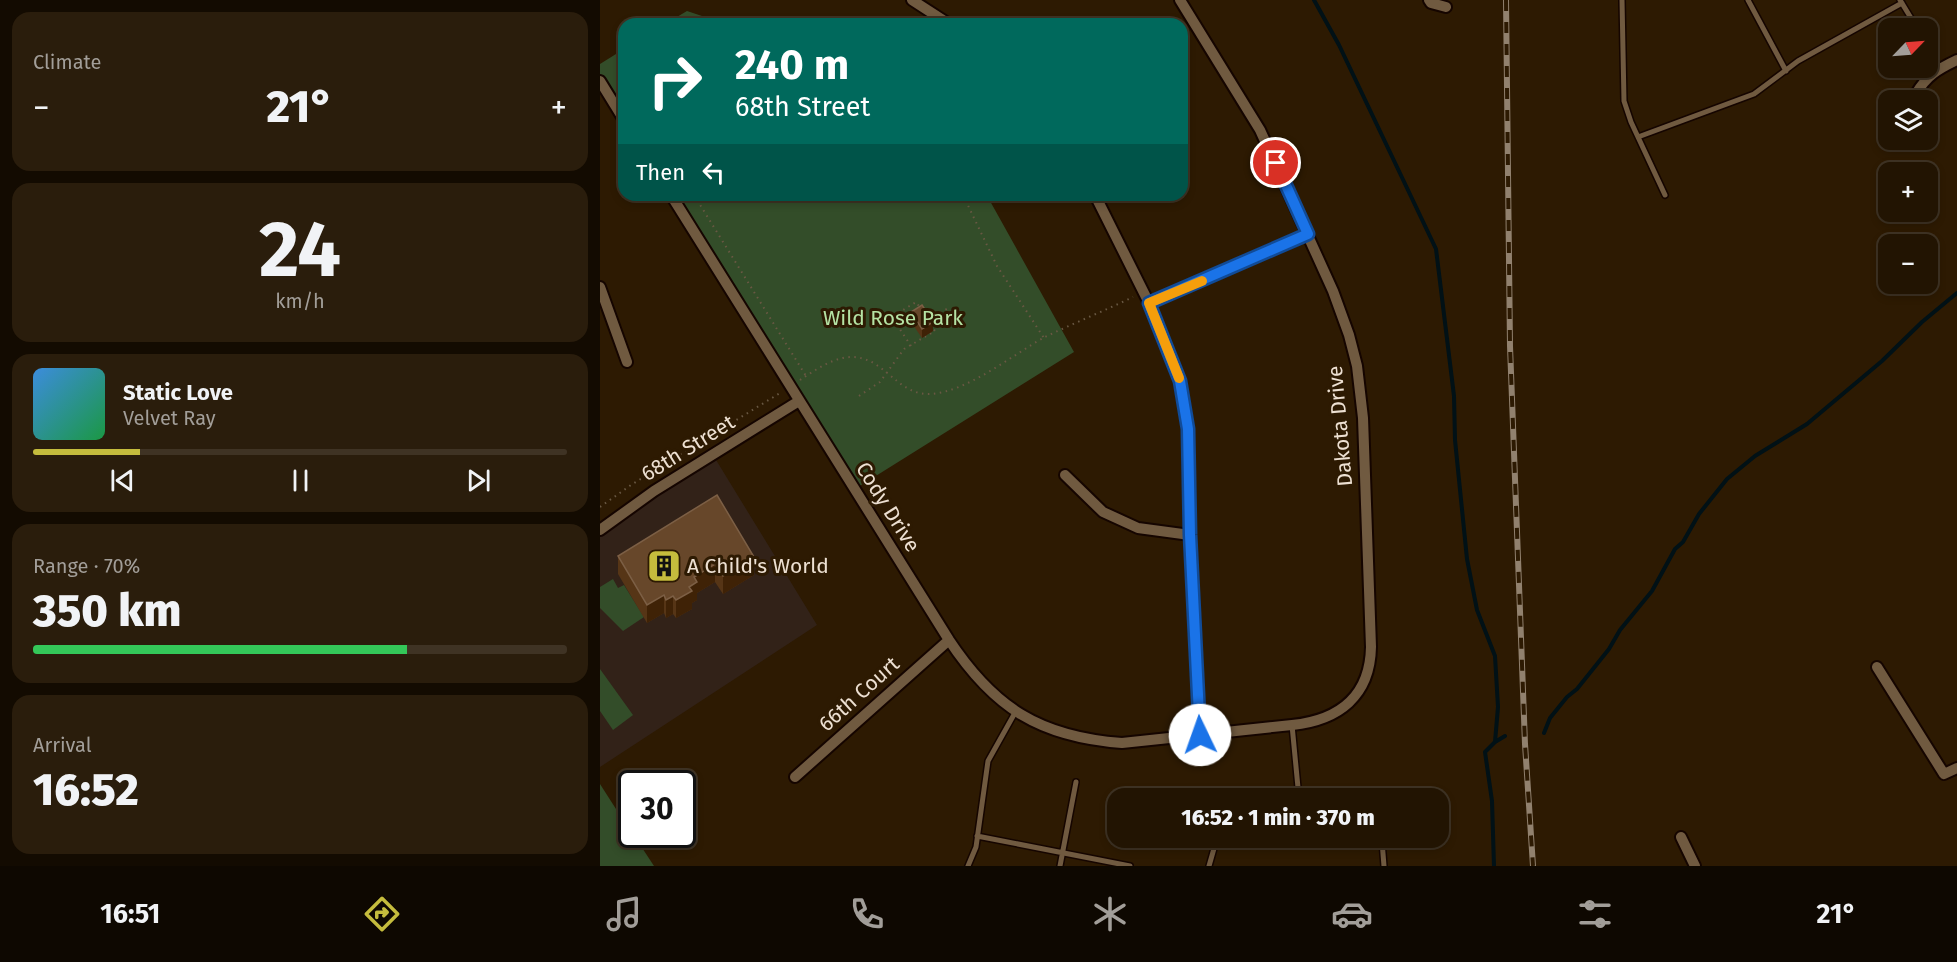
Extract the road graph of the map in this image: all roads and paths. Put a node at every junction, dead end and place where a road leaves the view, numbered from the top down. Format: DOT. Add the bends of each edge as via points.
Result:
graph roads {
  1 [pos="912,0"];
  2 [pos="1180,0"];
  3 [pos="1429,0"];
  4 [pos="1622,0"];
  5 [pos="1748,0"];
  6 [pos="1901,2"];
  7 [pos="1446,7"];
  8 [pos="940,18"];
  9 [pos="1911,18"];
  10 [pos="1957,60"];
  11 [pos="1938,69"];
  12 [pos="1786,71"];
  13 [pos="1927,78"];
  14 [pos="600,81"];
  15 [pos="1918,90"];
  16 [pos="618,110"];
  17 [pos="1638,137"];
  18 [pos="1665,195"];
  19 [pos="675,201"];
  20 [pos="698,201"];
  21 [pos="966,201"];
  22 [pos="1098,201"];
  23 [pos="1308,234"];
  24 [pos="600,287"];
  25 [pos="1134,297"];
  26 [pos="1149,303"];
  27 [pos="950,307"];
  28 [pos="922,311"];
  29 [pos="1044,338"];
  30 [pos="911,346"];
  31 [pos="627,362"];
  32 [pos="887,374"];
  33 [pos="806,376"];
  34 [pos="790,387"];
  35 [pos="859,396"];
  36 [pos="799,401"];
  37 [pos="1065,475"];
  38 [pos="600,507"];
  39 [pos="600,530"];
  40 [pos="1190,535"];
  41 [pos="948,640"];
  42 [pos="1877,667"];
  43 [pos="1348,703"];
  44 [pos="1016,711"];
  45 [pos="1292,725"];
  46 [pos="1200,735"];
  47 [pos="1957,768"];
  48 [pos="795,777"];
  49 [pos="1076,782"];
  50 [pos="1298,788"];
  51 [pos="977,836"];
  52 [pos="1681,837"];
  53 [pos="1214,848"];
  54 [pos="1383,848"];
  55 [pos="1062,852"];
  56 [pos="968,866"];
  57 [pos="1059,866"];
  58 [pos="1130,866"];
  59 [pos="1209,866"];
  60 [pos="1384,866"];
  61 [pos="1695,866"];
  1 -- 8 [label="street"];
  2 -- 23 [label="street, Dakota Drive" via="1260,130"];
  3 -- 7 [label="street"];
  4 -- 17 [label="lane" via="1624,101"];
  5 -- 12 [label="lane"];
  6 -- 9 [label="lane"];
  6 -- 12 [label="lane"];
  10 -- 11 [label="street"];
  12 -- 17 [label="lane" via="1754,94"];
  13 -- 15 [label="street"];
  14 -- 16 [label="street"];
  17 -- 18 [label="lane"];
  19 -- 34 [label="street, Cody Drive"];
  20 -- 33 [label="path"];
  21 -- 29 [label="path" via="997,266"];
  22 -- 26 [label="street"];
  23 -- 26 [label="street"];
  23 -- 43 [label="street, Dakota Drive" via="1349,335 1361,397 1371,651 1365,680"];
  24 -- 31 [label="street"];
  25 -- 29 [label="path"];
  26 -- 40 [label="street" via="1180,381 1188,429"];
  27 -- 30 [label="path" via="928,321 935,331"];
  28 -- 30 [label="path" via="916,302 892,317"];
  29 -- 32 [label="path" via="993,369 944,391 917,393"];
  30 -- 32 [label="path" via="904,349"];
  32 -- 33 [label="path" via="868,360 848,357"];
  32 -- 35 [label="path"];
  33 -- 34 [label="path"];
  34 -- 36 [label="street, Cody Drive"];
  34 -- 38 [label="path"];
  36 -- 39 [label="street, 68th Street" via="654,491"];
  36 -- 41 [label="street, Cody Drive"];
  37 -- 40 [label="street" via="1103,512 1138,528"];
  40 -- 46 [label="street"];
  41 -- 44 [label="street, Cody Drive" via="980,682"];
  41 -- 48 [label="street, 66th Court"];
  42 -- 47 [label="street" via="1944,774"];
  43 -- 45 [label="street, Cody Drive" via="1320,720"];
  44 -- 46 [label="street, Cody Drive" via="1046,727 1095,741 1122,743"];
  44 -- 51 [label="lane" via="988,761"];
  45 -- 46 [label="street, Cody Drive"];
  45 -- 50 [label="lane"];
  49 -- 55 [label="lane"];
  51 -- 55 [label="lane"];
  51 -- 56 [label="lane"];
  52 -- 61 [label="street"];
  53 -- 59 [label="lane"];
  54 -- 60 [label="lane"];
  55 -- 57 [label="lane"];
  55 -- 58 [label="lane"];
}
